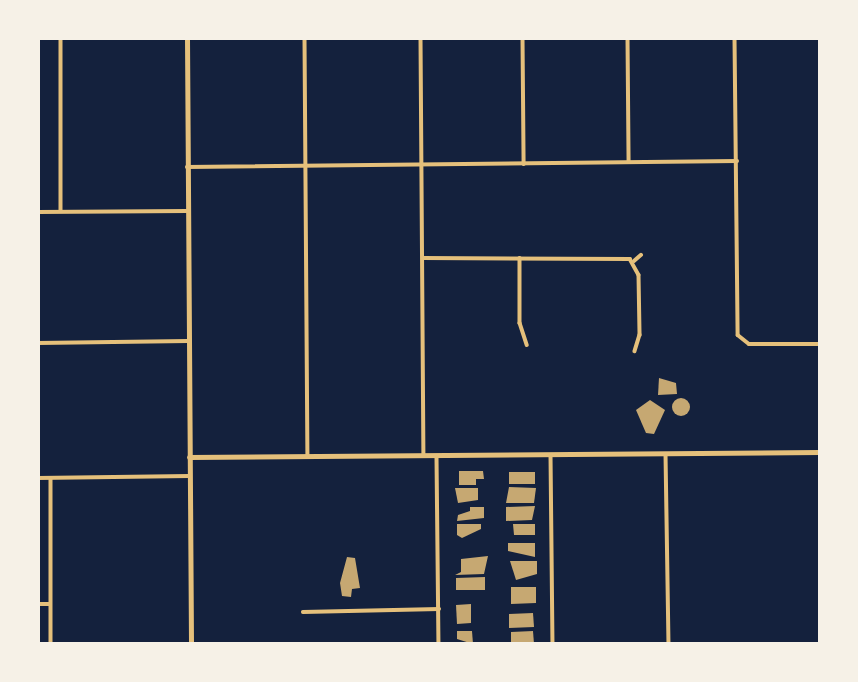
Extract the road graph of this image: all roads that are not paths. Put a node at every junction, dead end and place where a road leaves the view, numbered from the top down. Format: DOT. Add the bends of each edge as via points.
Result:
graph roads {
  1 [pos="61,38"];
  2 [pos="187,38"];
  3 [pos="305,38"];
  4 [pos="421,38"];
  5 [pos="523,38"];
  6 [pos="628,38"];
  7 [pos="736,38"];
  8 [pos="737,161"];
  9 [pos="629,163"];
  10 [pos="524,164"];
  11 [pos="422,165"];
  12 [pos="306,166"];
  13 [pos="187,167"];
  14 [pos="61,211"];
  15 [pos="187,211"];
  16 [pos="38,212"];
  17 [pos="641,255"];
  18 [pos="423,258"];
  19 [pos="520,258"];
  20 [pos="634,261"];
  21 [pos="188,341"];
  22 [pos="38,343"];
  23 [pos="820,344"];
  24 [pos="527,345"];
  25 [pos="635,351"];
  26 [pos="820,453"];
  27 [pos="666,454"];
  28 [pos="551,455"];
  29 [pos="189,457"];
  30 [pos="308,457"];
  31 [pos="424,457"];
  32 [pos="438,457"];
  33 [pos="189,477"];
  34 [pos="38,478"];
  35 [pos="51,478"];
  36 [pos="38,604"];
  37 [pos="51,604"];
  38 [pos="439,609"];
  39 [pos="303,612"];
  40 [pos="51,643"];
  41 [pos="191,643"];
  42 [pos="439,643"];
  43 [pos="553,643"];
  44 [pos="669,643"];
  1 -- 14 [label="street"];
  2 -- 13 [label="street"];
  3 -- 12 [label="street"];
  4 -- 11 [label="street"];
  5 -- 10 [label="street"];
  6 -- 9 [label="street"];
  7 -- 8 [label="street"];
  8 -- 9 [label="street"];
  8 -- 23 [label="street" via="740,341"];
  9 -- 10 [label="street"];
  10 -- 11 [label="street"];
  11 -- 12 [label="street"];
  11 -- 18 [label="street"];
  12 -- 13 [label="street"];
  12 -- 30 [label="street"];
  13 -- 15 [label="street"];
  14 -- 15 [label="street"];
  14 -- 16 [label="street"];
  15 -- 21 [label="street"];
  17 -- 20 [label="street"];
  18 -- 19 [label="street"];
  18 -- 31 [label="street"];
  19 -- 20 [label="street" via="622,257"];
  19 -- 24 [label="street" via="520,323"];
  20 -- 25 [label="street" via="639,275"];
  21 -- 22 [label="street"];
  21 -- 29 [label="street"];
  26 -- 27 [label="street"];
  27 -- 28 [label="street"];
  27 -- 44 [label="street"];
  28 -- 32 [label="street"];
  28 -- 43 [label="street"];
  29 -- 30 [label="street"];
  29 -- 33 [label="street"];
  30 -- 31 [label="street"];
  31 -- 32 [label="street"];
  32 -- 38 [label="street"];
  33 -- 35 [label="street"];
  33 -- 41 [label="street"];
  34 -- 35 [label="street"];
  35 -- 37 [label="street"];
  36 -- 37 [label="street"];
  37 -- 40 [label="street"];
  38 -- 39 [label="street"];
  38 -- 42 [label="street"];
}
